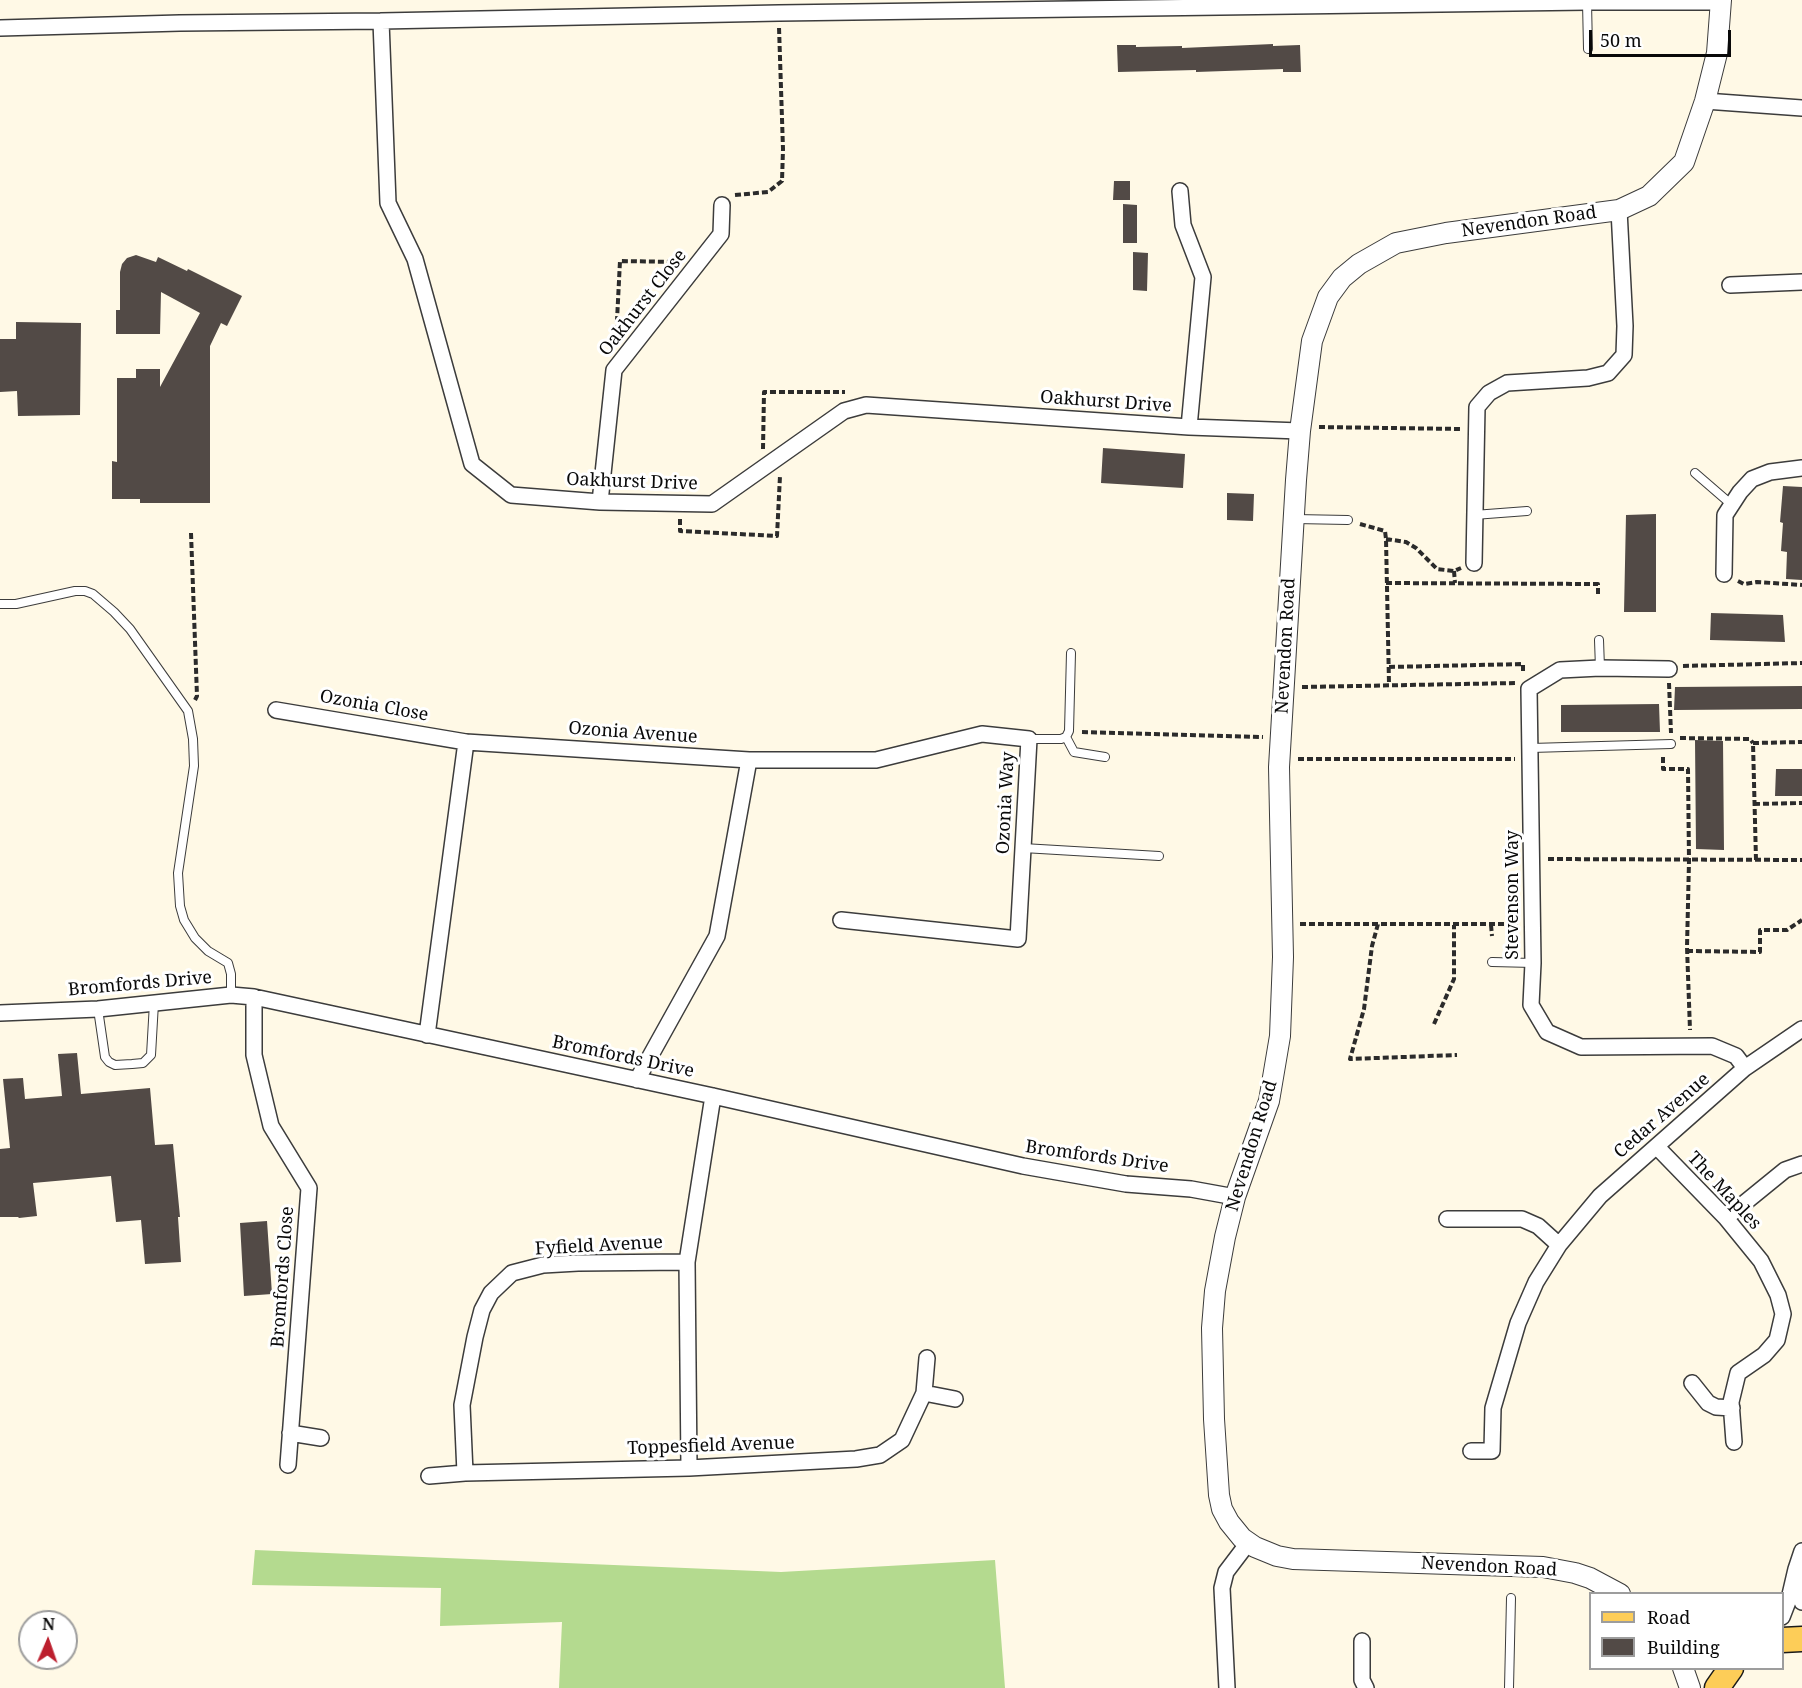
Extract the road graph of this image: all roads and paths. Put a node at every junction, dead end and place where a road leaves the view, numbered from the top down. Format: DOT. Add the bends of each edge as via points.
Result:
graph roads {
  1 [pos="1721,1"];
  2 [pos="1587,2"];
  3 [pos="684,7"];
  4 [pos="779,12"];
  5 [pos="381,21"];
  6 [pos="0,28"];
  7 [pos="1588,49"];
  8 [pos="1705,101"];
  9 [pos="1802,108"];
  10 [pos="1180,191"];
  11 [pos="722,205"];
  12 [pos="1619,210"];
  13 [pos="698,263"];
  14 [pos="1802,282"];
  15 [pos="1730,285"];
  16 [pos="614,370"];
  17 [pos="866,405"];
  18 [pos="1189,427"];
  19 [pos="1300,429"];
  20 [pos="1475,430"];
  21 [pos="777,458"];
  22 [pos="763,468"];
  23 [pos="1802,468"];
  24 [pos="1695,472"];
  25 [pos="600,502"];
  26 [pos="680,503"];
  27 [pos="1732,505"];
  28 [pos="1527,511"];
  29 [pos="1474,515"];
  30 [pos="1294,519"];
  31 [pos="1348,520"];
  32 [pos="191,533"];
  33 [pos="1386,539"];
  34 [pos="1474,564"];
  35 [pos="1454,571"];
  36 [pos="1724,574"];
  37 [pos="1386,583"];
  38 [pos="1455,583"];
  39 [pos="1802,585"];
  40 [pos="1598,594"];
  41 [pos="0,604"];
  42 [pos="1599,640"];
  43 [pos="1071,654"];
  44 [pos="1802,663"];
  45 [pos="1389,667"];
  46 [pos="1600,669"];
  47 [pos="1669,669"];
  48 [pos="1389,684"];
  49 [pos="1283,687"];
  50 [pos="276,710"];
  51 [pos="188,711"];
  52 [pos="1068,734"];
  53 [pos="1280,737"];
  54 [pos="1029,739"];
  55 [pos="466,741"];
  56 [pos="1802,742"];
  57 [pos="1753,743"];
  58 [pos="1671,744"];
  59 [pos="1662,745"];
  60 [pos="1531,753"];
  61 [pos="1105,758"];
  62 [pos="1279,759"];
  63 [pos="749,760"];
  64 [pos="1802,803"];
  65 [pos="1754,804"];
  66 [pos="1023,848"];
  67 [pos="1159,856"];
  68 [pos="1532,859"];
  69 [pos="1756,860"];
  70 [pos="1802,860"];
  71 [pos="1689,861"];
  72 [pos="841,920"];
  73 [pos="1802,920"];
  74 [pos="1296,924"];
  75 [pos="1378,924"];
  76 [pos="1454,925"];
  77 [pos="1491,925"];
  78 [pos="1533,934"];
  79 [pos="1492,936"];
  80 [pos="1687,951"];
  81 [pos="1492,962"];
  82 [pos="1533,963"];
  83 [pos="231,995"];
  84 [pos="254,997"];
  85 [pos="154,1003"];
  86 [pos="98,1009"];
  87 [pos="0,1013"];
  88 [pos="1434,1024"];
  89 [pos="1802,1029"];
  90 [pos="427,1035"];
  91 [pos="1691,1046"];
  92 [pos="1457,1055"];
  93 [pos="1745,1068"];
  94 [pos="637,1080"];
  95 [pos="713,1096"];
  96 [pos="1657,1147"];
  97 [pos="1802,1164"];
  98 [pos="1235,1197"];
  99 [pos="1726,1218"];
  100 [pos="1447,1219"];
  101 [pos="1559,1245"];
  102 [pos="687,1262"];
  103 [pos="927,1358"];
  104 [pos="1692,1383"];
  105 [pos="924,1393"];
  106 [pos="955,1399"];
  107 [pos="1732,1408"];
  108 [pos="290,1433"];
  109 [pos="321,1438"];
  110 [pos="1734,1442"];
  111 [pos="1472,1451"];
  112 [pos="288,1465"];
  113 [pos="689,1468"];
  114 [pos="465,1473"];
  115 [pos="429,1476"];
  116 [pos="1248,1543"];
  117 [pos="1802,1551"];
  118 [pos="1796,1569"];
  119 [pos="1618,1592"];
  120 [pos="1511,1598"];
  121 [pos="1802,1602"];
  122 [pos="1784,1612"];
  123 [pos="1802,1639"];
  124 [pos="1784,1640"];
  125 [pos="1362,1641"];
  126 [pos="1684,1670"];
  127 [pos="1730,1670"];
  128 [pos="1227,1688"];
  129 [pos="1366,1688"];
  130 [pos="1509,1688"];
  131 [pos="1690,1688"];
  132 [pos="1717,1688"];
  1 -- 2 [label="street"];
  1 -- 8 [label="street, Nevendon Road" via="1718,53"];
  2 -- 4 [label="street"];
  2 -- 7 [label="lane"];
  3 -- 4 [label="street"];
  3 -- 5 [label="street"];
  4 -- 11 [label="path" via="782,181 768,192 722,196"];
  5 -- 6 [label="street"];
  5 -- 25 [label="street, Oakhurst Drive" via="388,203 415,259 472,464 511,495"];
  8 -- 9 [label="street"];
  8 -- 12 [label="street, Nevendon Road" via="1684,162 1649,196"];
  10 -- 18 [label="street" via="1183,225 1203,277"];
  11 -- 13 [label="street, Oakhurst Close" via="721,234"];
  12 -- 19 [label="street, Nevendon Road" via="1396,243 1359,264 1328,297 1312,341"];
  12 -- 20 [label="street" via="1624,355 1608,373 1588,378 1507,382 1489,393 1477,408"];
  13 -- 16 [label="street, Oakhurst Close"];
  13 -- 16 [label="path" via="620,261"];
  14 -- 15 [label="street"];
  16 -- 25 [label="street, Oakhurst Close"];
  17 -- 18 [label="street, Oakhurst Drive"];
  17 -- 21 [label="street, Oakhurst Drive" via="844,411"];
  17 -- 22 [label="path" via="866,392 764,392"];
  18 -- 19 [label="street, Oakhurst Drive"];
  19 -- 20 [label="path"];
  19 -- 30 [label="street, Nevendon Road"];
  20 -- 29 [label="street"];
  21 -- 22 [label="street, Oakhurst Drive"];
  21 -- 26 [label="path" via="781,469 777,536 680,531"];
  22 -- 26 [label="street, Oakhurst Drive" via="712,504"];
  23 -- 27 [label="street" via="1752,479"];
  24 -- 27 [label="lane"];
  25 -- 26 [label="street, Oakhurst Drive"];
  27 -- 36 [label="street" via="1725,514"];
  28 -- 29 [label="lane"];
  29 -- 34 [label="street"];
  30 -- 31 [label="lane"];
  30 -- 49 [label="street, Nevendon Road"];
  31 -- 33 [label="path" via="1385,531"];
  32 -- 51 [label="path" via="197,696"];
  33 -- 35 [label="path" via="1406,542 1437,569"];
  33 -- 37 [label="path"];
  34 -- 35 [label="path"];
  35 -- 38 [label="path"];
  36 -- 39 [label="path" via="1744,584"];
  37 -- 38 [label="path"];
  37 -- 45 [label="path"];
  38 -- 40 [label="path" via="1598,584"];
  41 -- 51 [label="lane" via="75,591 93,594 130,629"];
  42 -- 46 [label="lane"];
  43 -- 52 [label="lane"];
  44 -- 47 [label="path"];
  45 -- 48 [label="path"];
  45 -- 48 [label="path" via="1523,664 1522,683"];
  46 -- 47 [label="street, Stevenson Way"];
  46 -- 60 [label="street, Stevenson Way" via="1560,670 1530,689"];
  47 -- 57 [label="path" via="1671,738 1750,739"];
  48 -- 49 [label="path"];
  49 -- 53 [label="street, Nevendon Road"];
  50 -- 55 [label="street, Ozonia Close"];
  51 -- 83 [label="lane" via="194,766 178,873 180,906 195,938 228,963"];
  52 -- 53 [label="path"];
  52 -- 54 [label="lane" via="1061,740"];
  52 -- 61 [label="lane" via="1074,752"];
  53 -- 62 [label="street, Nevendon Road"];
  54 -- 63 [label="street, Ozonia Way" via="982,735 876,760"];
  54 -- 66 [label="street, Ozonia Way"];
  55 -- 63 [label="street, Ozonia Avenue"];
  55 -- 90 [label="street"];
  56 -- 57 [label="path"];
  57 -- 65 [label="path"];
  58 -- 59 [label="lane"];
  59 -- 60 [label="lane"];
  59 -- 71 [label="path" via="1663,769 1688,769"];
  60 -- 62 [label="path"];
  60 -- 68 [label="street, Stevenson Way"];
  62 -- 98 [label="street, Nevendon Road" via="1283,957 1280,1036 1269,1101"];
  63 -- 94 [label="street" via="717,936"];
  64 -- 65 [label="path"];
  65 -- 69 [label="path"];
  66 -- 67 [label="lane"];
  66 -- 72 [label="street, Ozonia Way" via="1018,939"];
  68 -- 71 [label="path"];
  68 -- 78 [label="street, Stevenson Way"];
  69 -- 70 [label="path"];
  69 -- 71 [label="path"];
  71 -- 80 [label="path"];
  73 -- 80 [label="path" via="1787,930 1760,930 1760,952"];
  74 -- 75 [label="path"];
  75 -- 76 [label="path"];
  75 -- 92 [label="path" via="1371,946 1364,1009 1350,1059"];
  76 -- 77 [label="path"];
  76 -- 88 [label="path" via="1454,979"];
  77 -- 78 [label="path" via="1515,924 1523,934"];
  77 -- 79 [label="path"];
  78 -- 82 [label="street, Stevenson Way"];
  80 -- 91 [label="path"];
  81 -- 82 [label="lane"];
  82 -- 91 [label="street, Stevenson Way" via="1531,1005 1547,1032 1581,1047"];
  83 -- 84 [label="street, Bromfords Drive"];
  83 -- 85 [label="street, Bromfords Drive"];
  84 -- 90 [label="street, Bromfords Drive"];
  84 -- 108 [label="street, Bromfords Close" via="254,1055 271,1126 309,1188"];
  85 -- 86 [label="street, Bromfords Drive"];
  85 -- 86 [label="lane" via="150,1055 143,1063 109,1062 102,1044"];
  86 -- 87 [label="street, Bromfords Drive"];
  89 -- 93 [label="street, Cedar Avenue"];
  90 -- 94 [label="street, Bromfords Drive"];
  91 -- 93 [label="street, Stevenson Way" via="1712,1046 1736,1056"];
  93 -- 96 [label="street, Cedar Avenue"];
  94 -- 95 [label="street, Bromfords Drive"];
  95 -- 98 [label="street, Bromfords Drive" via="1023,1166"];
  95 -- 102 [label="street"];
  96 -- 99 [label="street, The Maples"];
  96 -- 101 [label="street, Cedar Avenue" via="1600,1196"];
  97 -- 99 [label="street" via="1785,1170"];
  98 -- 116 [label="street, Nevendon Road" via="1215,1291 1212,1375 1219,1495 1229,1522"];
  99 -- 107 [label="street, The Maples" via="1761,1262 1783,1314 1777,1340 1738,1373"];
  100 -- 101 [label="street" via="1522,1218"];
  101 -- 111 [label="street, Cedar Avenue" via="1518,1323 1492,1408 1492,1451"];
  102 -- 113 [label="street"];
  102 -- 114 [label="street, Fyfield Avenue" via="543,1265 512,1273 491,1293 475,1336 462,1405"];
  103 -- 105 [label="street, Toppesfield Avenue"];
  104 -- 107 [label="street" via="1708,1403"];
  105 -- 106 [label="street"];
  105 -- 113 [label="street, Toppesfield Avenue" via="902,1440 880,1455"];
  107 -- 110 [label="street, The Maples"];
  108 -- 109 [label="street"];
  108 -- 112 [label="street, Bromfords Close"];
  113 -- 114 [label="street, Toppesfield Avenue"];
  114 -- 115 [label="street, Toppesfield Avenue"];
  116 -- 119 [label="street, Nevendon Road" via="1293,1559 1543,1567 1575,1573"];
  116 -- 128 [label="street" via="1226,1572 1222,1588"];
  117 -- 118 [label="street"];
  118 -- 121 [label="street"];
  118 -- 122 [label="street"];
  120 -- 130 [label="lane"];
  123 -- 124 [label="main road"];
  125 -- 129 [label="street" via="1362,1680"];
  126 -- 131 [label="street"];
  127 -- 132 [label="main road"];
}
